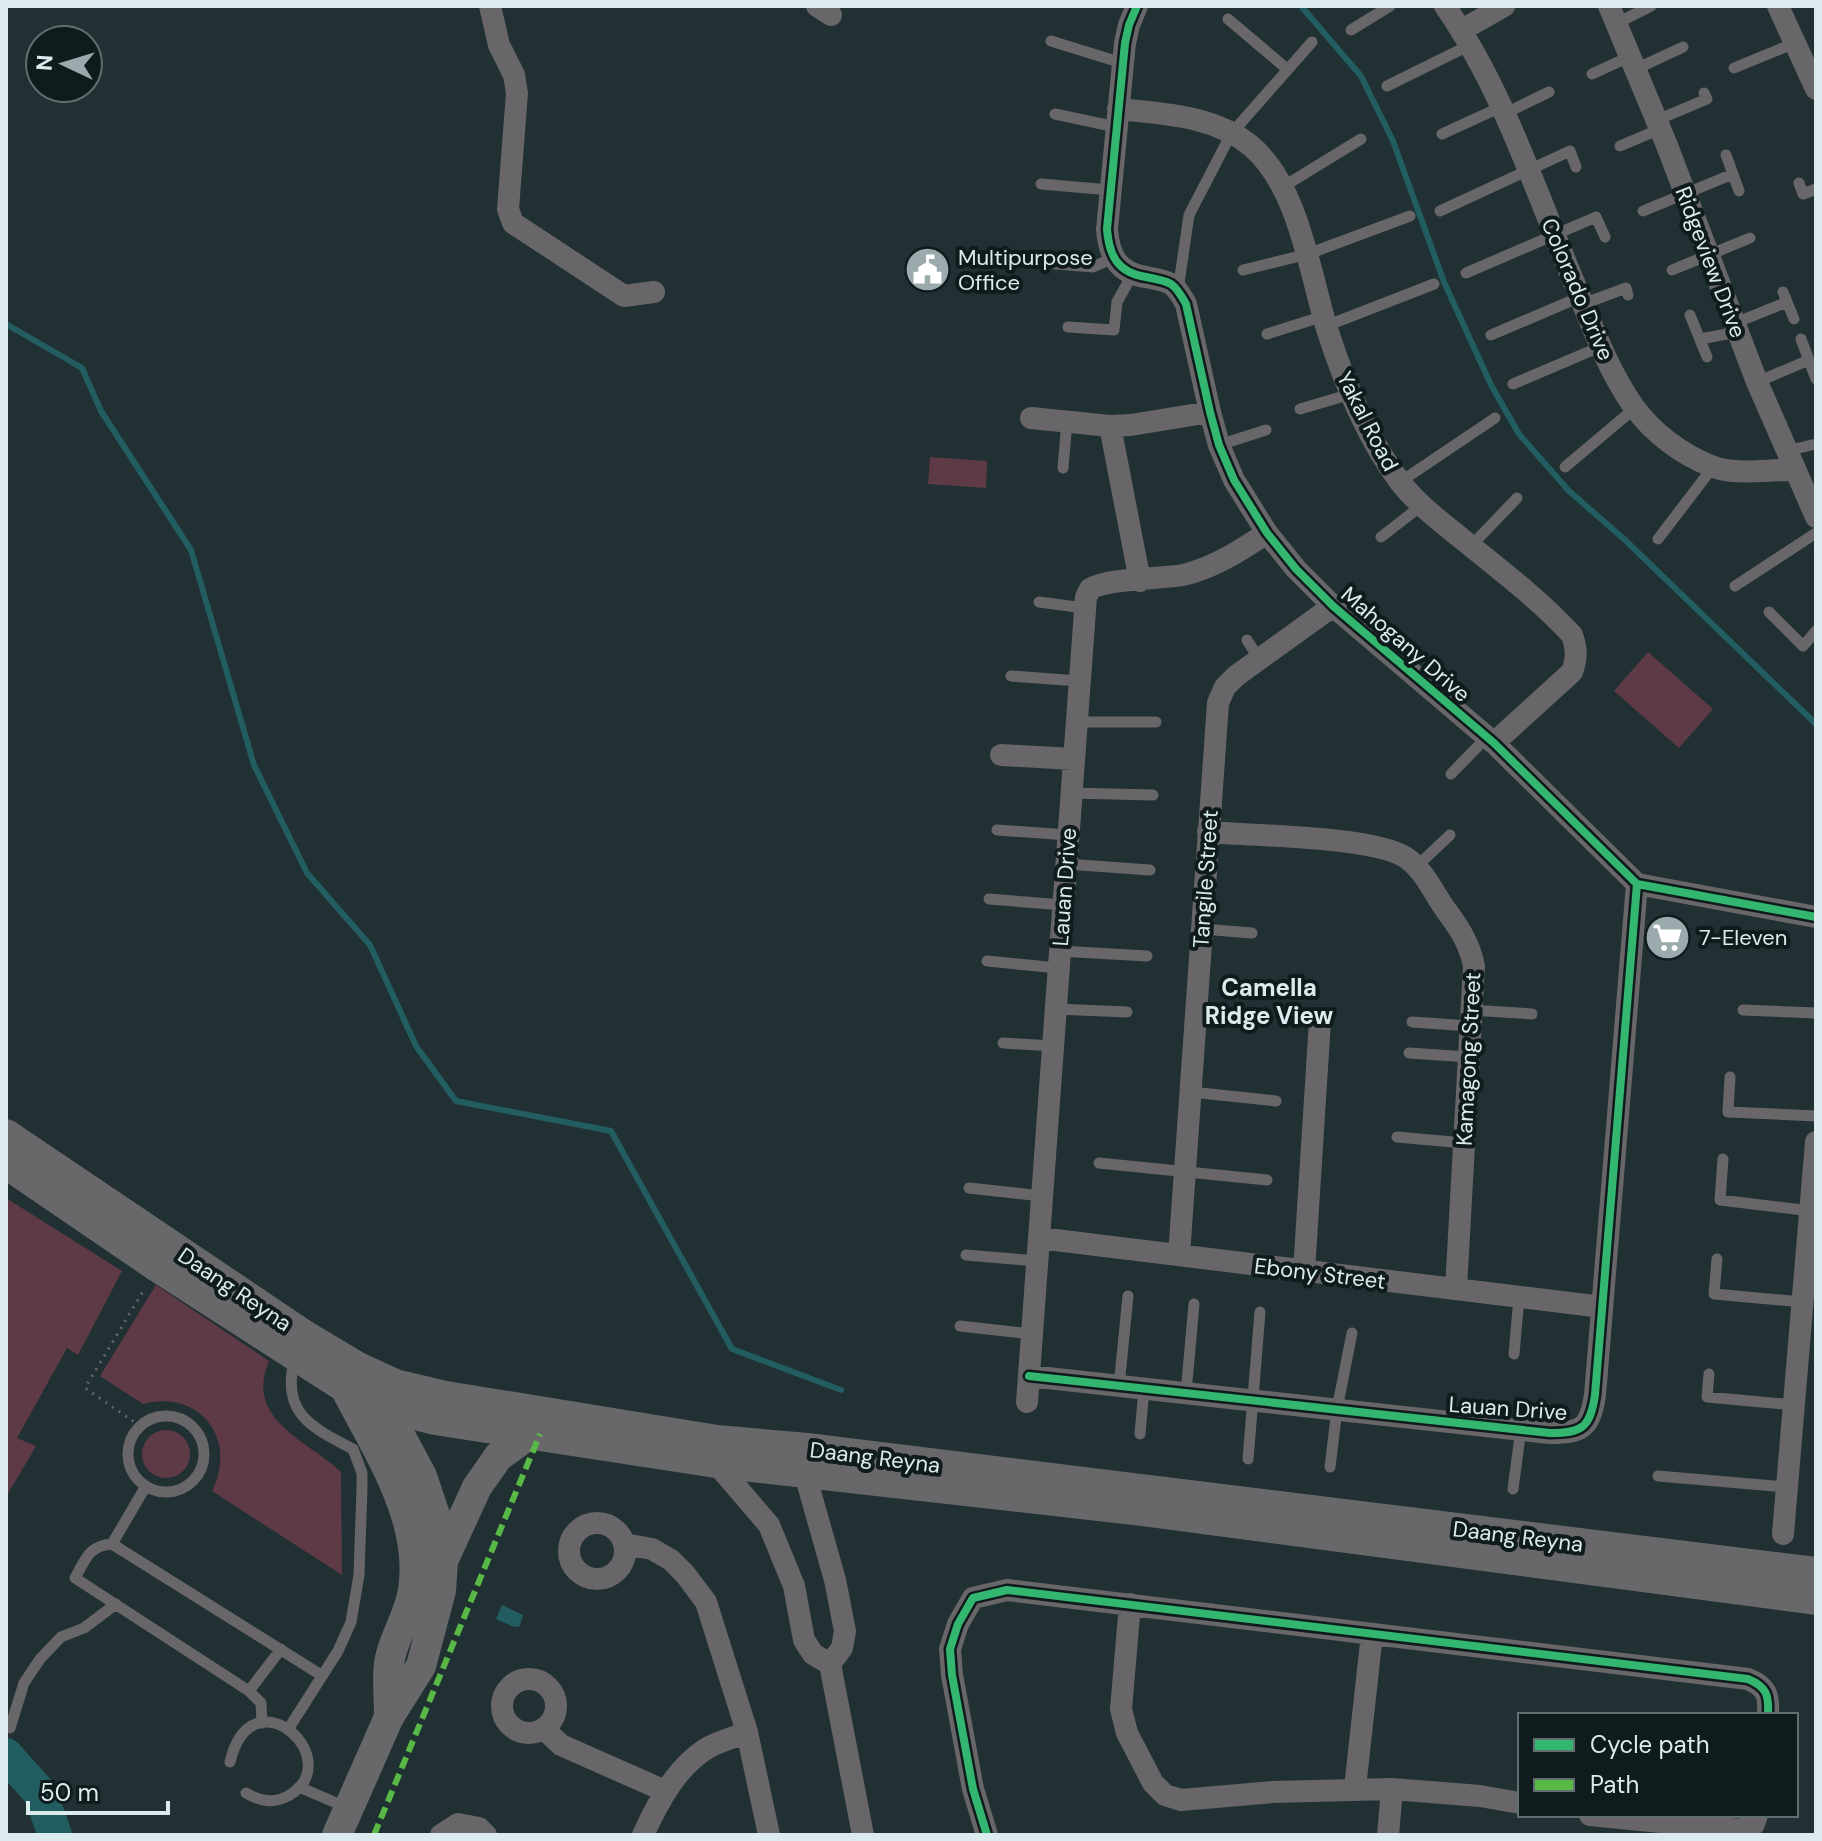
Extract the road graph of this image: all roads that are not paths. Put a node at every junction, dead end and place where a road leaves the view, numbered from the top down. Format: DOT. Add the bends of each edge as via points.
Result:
graph roads {
  1 [pos="490,6"];
  2 [pos="1390,6"];
  3 [pos="1445,6"];
  4 [pos="1504,6"];
  5 [pos="1651,6"];
  6 [pos="1778,6"];
  7 [pos="1134,7"];
  8 [pos="1613,14"];
  9 [pos="1228,19"];
  10 [pos="1351,30"];
  11 [pos="1466,38"];
  12 [pos="1051,41"];
  13 [pos="1312,42"];
  14 [pos="1683,47"];
  15 [pos="1805,53"];
  16 [pos="1122,63"];
  17 [pos="1634,63"];
  18 [pos="1734,68"];
  19 [pos="1287,69"];
  20 [pos="1592,74"];
  21 [pos="1387,86"];
  22 [pos="1816,89"];
  23 [pos="1549,92"];
  24 [pos="1704,93"];
  25 [pos="1503,110"];
  26 [pos="1055,114"];
  27 [pos="1117,118"];
  28 [pos="1658,124"];
  29 [pos="1231,134"];
  30 [pos="1442,134"];
  31 [pos="1361,139"];
  32 [pos="1620,146"];
  33 [pos="1726,155"];
  34 [pos="1576,167"];
  35 [pos="1528,171"];
  36 [pos="1733,174"];
  37 [pos="1799,183"];
  38 [pos="1041,184"];
  39 [pos="1281,188"];
  40 [pos="1816,189"];
  41 [pos="1110,190"];
  42 [pos="1739,191"];
  43 [pos="1685,194"];
  44 [pos="1440,211"];
  45 [pos="1643,211"];
  46 [pos="1410,216"];
  47 [pos="1553,234"];
  48 [pos="1605,237"];
  49 [pos="1750,238"];
  50 [pos="1308,254"];
  51 [pos="1709,255"];
  52 [pos="1113,258"];
  53 [pos="1032,262"];
  54 [pos="1243,270"];
  55 [pos="1672,270"];
  56 [pos="1466,273"];
  57 [pos="1132,275"];
  58 [pos="1434,284"];
  59 [pos="1178,291"];
  60 [pos="654,292"];
  61 [pos="1628,295"];
  62 [pos="1581,301"];
  63 [pos="1690,315"];
  64 [pos="1794,319"];
  65 [pos="1325,321"];
  66 [pos="1068,327"];
  67 [pos="1736,328"];
  68 [pos="1267,334"];
  69 [pos="1491,335"];
  70 [pos="1700,339"];
  71 [pos="1801,339"];
  72 [pos="1600,347"];
  73 [pos="1707,357"];
  74 [pos="1809,360"];
  75 [pos="1816,379"];
  76 [pos="1757,382"];
  77 [pos="1513,384"];
  78 [pos="1351,394"];
  79 [pos="1635,408"];
  80 [pos="1300,409"];
  81 [pos="1210,412"];
  82 [pos="1031,418"];
  83 [pos="1495,418"];
  84 [pos="1067,421"];
  85 [pos="1110,426"];
  86 [pos="1266,430"];
  87 [pos="1816,444"];
  88 [pos="1219,445"];
  89 [pos="1791,460"];
  90 [pos="1565,467"];
  91 [pos="1713,467"];
  92 [pos="1063,468"];
  93 [pos="1400,482"];
  94 [pos="1517,498"];
  95 [pos="1421,506"];
  96 [pos="1816,517"];
  97 [pos="1267,533"];
  98 [pos="1816,533"];
  99 [pos="1381,537"];
  100 [pos="1658,539"];
  101 [pos="1471,546"];
  102 [pos="1140,581"];
  103 [pos="1735,586"];
  104 [pos="1039,602"];
  105 [pos="1333,606"];
  106 [pos="1084,608"];
  107 [pos="1769,612"];
  108 [pos="1816,631"];
  109 [pos="1011,676"];
  110 [pos="1079,681"];
  111 [pos="1076,722"];
  112 [pos="1156,722"];
  113 [pos="1491,740"];
  114 [pos="1001,755"];
  115 [pos="1073,759"];
  116 [pos="1451,774"];
  117 [pos="1071,793"];
  118 [pos="1153,795"];
  119 [pos="997,830"];
  120 [pos="1208,832"];
  121 [pos="1068,835"];
  122 [pos="1450,835"];
  123 [pos="1066,864"];
  124 [pos="1416,867"];
  125 [pos="1150,870"];
  126 [pos="1637,884"];
  127 [pos="989,899"];
  128 [pos="1063,905"];
  129 [pos="1816,917"];
  130 [pos="1202,929"];
  131 [pos="1252,933"];
  132 [pos="1147,956"];
  133 [pos="1059,960"];
  134 [pos="987,961"];
  135 [pos="1055,1009"];
  136 [pos="1743,1010"];
  137 [pos="1127,1012"];
  138 [pos="1816,1013"];
  139 [pos="1532,1014"];
  140 [pos="1470,1018"];
  141 [pos="1320,1021"];
  142 [pos="1412,1022"];
  143 [pos="1003,1043"];
  144 [pos="1053,1046"];
  145 [pos="1409,1053"];
  146 [pos="1468,1057"];
  147 [pos="1730,1077"];
  148 [pos="1191,1092"];
  149 [pos="1276,1101"];
  150 [pos="1816,1116"];
  151 [pos="6,1134"];
  152 [pos="1397,1137"];
  153 [pos="1816,1142"];
  154 [pos="1464,1143"];
  155 [pos="1723,1159"];
  156 [pos="1099,1163"];
  157 [pos="6,1164"];
  158 [pos="1185,1172"];
  159 [pos="1267,1180"];
  160 [pos="969,1188"];
  161 [pos="1042,1196"];
  162 [pos="1811,1211"];
  163 [pos="1039,1238"];
  164 [pos="966,1255"];
  165 [pos="1179,1255"];
  166 [pos="1717,1259"];
  167 [pos="1037,1261"];
  168 [pos="1304,1271"];
  169 [pos="1456,1289"];
  170 [pos="1128,1296"];
  171 [pos="1519,1297"];
  172 [pos="1804,1302"];
  173 [pos="1194,1304"];
  174 [pos="1602,1307"];
  175 [pos="1260,1312"];
  176 [pos="960,1326"];
  177 [pos="1352,1333"];
  178 [pos="1032,1334"];
  179 [pos="300,1347"];
  180 [pos="1514,1354"];
  181 [pos="1709,1374"];
  182 [pos="1029,1376"];
  183 [pos="351,1378"];
  184 [pos="1119,1386"];
  185 [pos="1144,1389"];
  186 [pos="1186,1393"];
  187 [pos="390,1396"];
  188 [pos="1251,1400"];
  189 [pos="1027,1402"];
  190 [pos="1794,1405"];
  191 [pos="1337,1409"];
  192 [pos="1521,1429"];
  193 [pos="531,1433"];
  194 [pos="1140,1434"];
  195 [pos="717,1452"];
  196 [pos="1248,1459"];
  197 [pos="806,1461"];
  198 [pos="1330,1467"];
  199 [pos="1658,1476"];
  200 [pos="146,1486"];
  201 [pos="1787,1487"];
  202 [pos="1513,1489"];
  203 [pos="1783,1534"];
  204 [pos="112,1544"];
  205 [pos="624,1544"];
  206 [pos="443,1561"];
  207 [pos="1802,1584"];
  208 [pos="116,1604"];
  209 [pos="1130,1604"];
  210 [pos="1372,1634"];
  211 [pos="281,1649"];
  212 [pos="830,1664"];
  213 [pos="321,1675"];
  214 [pos="249,1691"];
  215 [pos="1768,1713"];
  216 [pos="389,1717"];
  217 [pos="262,1723"];
  218 [pos="10,1728"];
  219 [pos="289,1728"];
  220 [pos="544,1729"];
  221 [pos="747,1732"];
  222 [pos="230,1762"];
  223 [pos="299,1787"];
  224 [pos="1355,1788"];
  225 [pos="1392,1789"];
  226 [pos="665,1791"];
  227 [pos="246,1793"];
  228 [pos="1518,1803"];
  229 [pos="1610,1817"];
  230 [pos="1756,1817"];
  231 [pos="343,1822"];
  232 [pos="441,1835"];
  233 [pos="486,1835"];
  234 [pos="643,1835"];
  235 [pos="769,1835"];
  236 [pos="863,1835"];
  237 [pos="987,1835"];
  238 [pos="1388,1835"];
  1 -- 60 [label="street" via="517,93 508,209 513,223 624,296"];
  2 -- 10 [label="lane"];
  3 -- 11 [label="street, Colorado Drive"];
  4 -- 11 [label="street"];
  5 -- 8 [label="lane"];
  6 -- 15 [label="street"];
  7 -- 16 [label="street"];
  8 -- 17 [label="street, Ridgeview Drive"];
  9 -- 19 [label="lane"];
  11 -- 21 [label="lane"];
  11 -- 25 [label="street, Colorado Drive"];
  12 -- 16 [label="lane"];
  13 -- 19 [label="lane"];
  14 -- 17 [label="lane"];
  15 -- 18 [label="lane"];
  15 -- 22 [label="street"];
  16 -- 27 [label="street"];
  17 -- 20 [label="lane"];
  17 -- 28 [label="street, Ridgeview Drive"];
  19 -- 29 [label="lane"];
  23 -- 25 [label="lane"];
  24 -- 28 [label="lane" via="1707,99"];
  25 -- 30 [label="lane"];
  25 -- 35 [label="street, Colorado Drive"];
  26 -- 27 [label="lane"];
  27 -- 29 [label="street, Yakal Road" via="1174,115"];
  27 -- 41 [label="street"];
  28 -- 32 [label="lane"];
  28 -- 43 [label="street, Ridgeview Drive"];
  29 -- 39 [label="street, Yakal Road" via="1251,146"];
  29 -- 59 [label="lane" via="1189,215"];
  31 -- 39 [label="lane"];
  33 -- 36 [label="lane"];
  34 -- 35 [label="lane" via="1570,151"];
  35 -- 44 [label="lane"];
  35 -- 47 [label="street, Colorado Drive"];
  36 -- 42 [label="lane"];
  36 -- 43 [label="lane"];
  37 -- 40 [label="lane" via="1803,194"];
  38 -- 41 [label="lane"];
  39 -- 50 [label="street, Yakal Road"];
  41 -- 52 [label="street" via="1107,229"];
  43 -- 45 [label="lane"];
  43 -- 51 [label="street, Ridgeview Drive"];
  46 -- 50 [label="lane"];
  47 -- 48 [label="lane" via="1596,217"];
  47 -- 56 [label="lane"];
  47 -- 62 [label="street, Colorado Drive"];
  49 -- 51 [label="lane"];
  50 -- 54 [label="lane"];
  50 -- 65 [label="street, Yakal Road"];
  51 -- 55 [label="lane"];
  51 -- 67 [label="street, Ridgeview Drive"];
  52 -- 53 [label="lane" via="1093,267"];
  52 -- 57 [label="street"];
  57 -- 59 [label="street" via="1169,283"];
  57 -- 66 [label="lane" via="1117,302 1114,330"];
  58 -- 65 [label="lane"];
  59 -- 81 [label="street, Mahogany Drive" via="1186,304"];
  61 -- 62 [label="lane" via="1626,288"];
  62 -- 69 [label="lane"];
  62 -- 72 [label="street, Colorado Drive"];
  63 -- 70 [label="lane"];
  64 -- 67 [label="lane" via="1785,297"];
  65 -- 68 [label="lane"];
  65 -- 78 [label="street, Yakal Road"];
  67 -- 70 [label="lane"];
  67 -- 76 [label="street, Ridgeview Drive"];
  70 -- 73 [label="lane"];
  71 -- 74 [label="lane"];
  72 -- 77 [label="lane"];
  72 -- 79 [label="street, Colorado Drive"];
  74 -- 75 [label="lane"];
  74 -- 76 [label="lane"];
  76 -- 89 [label="street, Ridgeview Drive"];
  78 -- 80 [label="lane"];
  78 -- 93 [label="street, Yakal Road"];
  79 -- 90 [label="lane"];
  79 -- 91 [label="street, Colorado Drive" via="1665,439"];
  81 -- 85 [label="street"];
  81 -- 88 [label="street, Mahogany Drive"];
  82 -- 84 [label="street"];
  83 -- 93 [label="lane"];
  84 -- 85 [label="street"];
  84 -- 92 [label="lane"];
  85 -- 102 [label="street"];
  86 -- 88 [label="lane"];
  87 -- 89 [label="lane"];
  88 -- 97 [label="street, Mahogany Drive"];
  89 -- 91 [label="street, Colorado Drive" via="1736,471"];
  89 -- 96 [label="street, Ridgeview Drive"];
  91 -- 100 [label="lane"];
  93 -- 95 [label="street, Yakal Road"];
  94 -- 101 [label="lane"];
  95 -- 99 [label="lane"];
  95 -- 101 [label="street, Yakal Road"];
  97 -- 102 [label="street" via="1212,566"];
  97 -- 105 [label="street, Mahogany Drive"];
  98 -- 103 [label="lane"];
  101 -- 113 [label="street, Yakal Road" via="1563,625 1576,647 1572,672"];
  102 -- 106 [label="street" via="1096,585"];
  104 -- 106 [label="lane"];
  105 -- 113 [label="street, Mahogany Drive"];
  105 -- 120 [label="street, Tangile Street" via="1253,649 1225,687 1218,703"];
  106 -- 110 [label="street, Lauan Drive"];
  107 -- 108 [label="lane" via="1803,646"];
  109 -- 110 [label="lane"];
  110 -- 111 [label="street, Lauan Drive"];
  111 -- 112 [label="lane"];
  111 -- 115 [label="street, Lauan Drive"];
  113 -- 116 [label="lane"];
  113 -- 126 [label="street, Mahogany Drive"];
  114 -- 115 [label="street"];
  115 -- 117 [label="street, Lauan Drive"];
  117 -- 118 [label="lane"];
  117 -- 121 [label="street, Lauan Drive"];
  119 -- 121 [label="lane"];
  120 -- 124 [label="street, Kamagong Street" via="1372,846"];
  120 -- 130 [label="street, Tangile Street"];
  121 -- 123 [label="street, Lauan Drive"];
  122 -- 124 [label="lane"];
  123 -- 125 [label="lane"];
  123 -- 128 [label="street, Lauan Drive"];
  124 -- 140 [label="street, Kamagong Street" via="1467,939 1474,966"];
  126 -- 129 [label="street"];
  126 -- 174 [label="street, Lauan Drive"];
  127 -- 128 [label="lane"];
  128 -- 133 [label="street, Lauan Drive"];
  130 -- 131 [label="lane"];
  130 -- 148 [label="street, Tangile Street"];
  132 -- 133 [label="lane"];
  133 -- 134 [label="lane"];
  133 -- 135 [label="street, Lauan Drive"];
  135 -- 137 [label="lane"];
  135 -- 144 [label="street, Lauan Drive"];
  136 -- 138 [label="lane"];
  139 -- 140 [label="lane"];
  140 -- 142 [label="lane"];
  140 -- 146 [label="street, Kamagong Street"];
  141 -- 168 [label="street"];
  143 -- 144 [label="lane"];
  144 -- 161 [label="street, Lauan Drive"];
  145 -- 146 [label="lane"];
  146 -- 154 [label="street, Kamagong Street"];
  147 -- 150 [label="lane" via="1728,1112"];
  148 -- 149 [label="lane"];
  148 -- 158 [label="street, Tangile Street"];
  151 -- 179 [label="main road, Daang Reyna"];
  152 -- 154 [label="lane"];
  153 -- 162 [label="street"];
  154 -- 169 [label="street, Kamagong Street"];
  155 -- 162 [label="lane" via="1720,1200"];
  156 -- 158 [label="lane"];
  157 -- 179 [label="main road, Daang Reyna" via="157,1267"];
  158 -- 159 [label="lane"];
  158 -- 165 [label="street, Tangile Street"];
  160 -- 161 [label="lane"];
  161 -- 163 [label="street, Lauan Drive"];
  162 -- 172 [label="street"];
  163 -- 165 [label="street, Ebony Street"];
  163 -- 167 [label="street, Lauan Drive"];
  164 -- 167 [label="lane"];
  165 -- 168 [label="street, Ebony Street"];
  166 -- 172 [label="lane" via="1714,1294"];
  167 -- 178 [label="street, Lauan Drive"];
  168 -- 169 [label="street, Ebony Street"];
  169 -- 171 [label="street, Ebony Street"];
  170 -- 184 [label="lane"];
  171 -- 174 [label="street, Ebony Street"];
  171 -- 180 [label="lane"];
  172 -- 190 [label="street"];
  173 -- 186 [label="lane"];
  174 -- 192 [label="street, Lauan Drive" via="1595,1395 1587,1423 1568,1433"];
  175 -- 188 [label="lane"];
  176 -- 178 [label="lane"];
  177 -- 191 [label="lane"];
  178 -- 182 [label="street, Lauan Drive"];
  179 -- 183 [label="main road, Daang Reyna"];
  179 -- 213 [label="lane" via="290,1393 301,1415 322,1434 353,1449 362,1473 359,1575 351,1622"];
  181 -- 190 [label="lane" via="1707,1397"];
  182 -- 184 [label="street, Lauan Drive"];
  182 -- 189 [label="street, Lauan Drive"];
  183 -- 187 [label="main road, Daang Reyna"];
  183 -- 216 [label="main road" via="396,1490 415,1557 413,1590 390,1656"];
  184 -- 185 [label="street, Lauan Drive"];
  185 -- 186 [label="street, Lauan Drive"];
  185 -- 194 [label="lane"];
  186 -- 188 [label="street, Lauan Drive"];
  187 -- 193 [label="main road, Daang Reyna" via="435,1420"];
  187 -- 195 [label="main road, Daang Reyna" via="446,1396"];
  187 -- 206 [label="main road" via="440,1530"];
  188 -- 191 [label="street, Lauan Drive"];
  188 -- 196 [label="lane"];
  190 -- 201 [label="street"];
  191 -- 192 [label="street, Lauan Drive"];
  191 -- 198 [label="lane"];
  192 -- 202 [label="lane"];
  193 -- 195 [label="main road, Daang Reyna"];
  193 -- 206 [label="main road" via="498,1457 477,1487"];
  195 -- 197 [label="main road, Daang Reyna"];
  195 -- 212 [label="street" via="769,1525 794,1586 804,1640 813,1654"];
  197 -- 207 [label="main road, Daang Reyna"];
  197 -- 212 [label="street" via="845,1631 842,1648"];
  199 -- 201 [label="lane"];
  200 -- 200 [label="lane" via="175,1492 192,1482 203,1465 203,1445 194,1427 177,1417 157,1416 140,1426 127,1452 132,1472"];
  200 -- 204 [label="lane"];
  201 -- 203 [label="street"];
  204 -- 208 [label="lane" via="89,1553 75,1578"];
  204 -- 211 [label="lane"];
  205 -- 221 [label="street" via="652,1549 671,1560 706,1602"];
  206 -- 216 [label="main road" via="435,1621 421,1666"];
  208 -- 214 [label="lane"];
  208 -- 218 [label="lane" via="84,1628 61,1637 40,1659 24,1683"];
  209 -- 210 [label="street"];
  209 -- 224 [label="street" via="1121,1709 1127,1733 1165,1795 1192,1800"];
  209 -- 237 [label="street" via="1007,1590 973,1598 950,1649 973,1789"];
  210 -- 215 [label="street" via="1748,1679 1769,1697"];
  210 -- 224 [label="street"];
  211 -- 213 [label="lane"];
  211 -- 214 [label="lane"];
  212 -- 236 [label="street"];
  213 -- 219 [label="lane"];
  214 -- 217 [label="lane" via="261,1703"];
  216 -- 231 [label="main road"];
  217 -- 219 [label="lane"];
  217 -- 222 [label="lane" via="241,1734"];
  219 -- 223 [label="lane" via="306,1749 306,1775"];
  220 -- 226 [label="street" via="561,1745"];
  221 -- 226 [label="street" via="709,1747"];
  221 -- 235 [label="street"];
  223 -- 227 [label="lane" via="269,1801"];
  223 -- 231 [label="lane"];
  224 -- 225 [label="street"];
  225 -- 228 [label="street"];
  225 -- 238 [label="street"];
  226 -- 234 [label="street"];
  229 -- 230 [label="street" via="1741,1830"];
  232 -- 233 [label="street" via="458,1824"];
}
